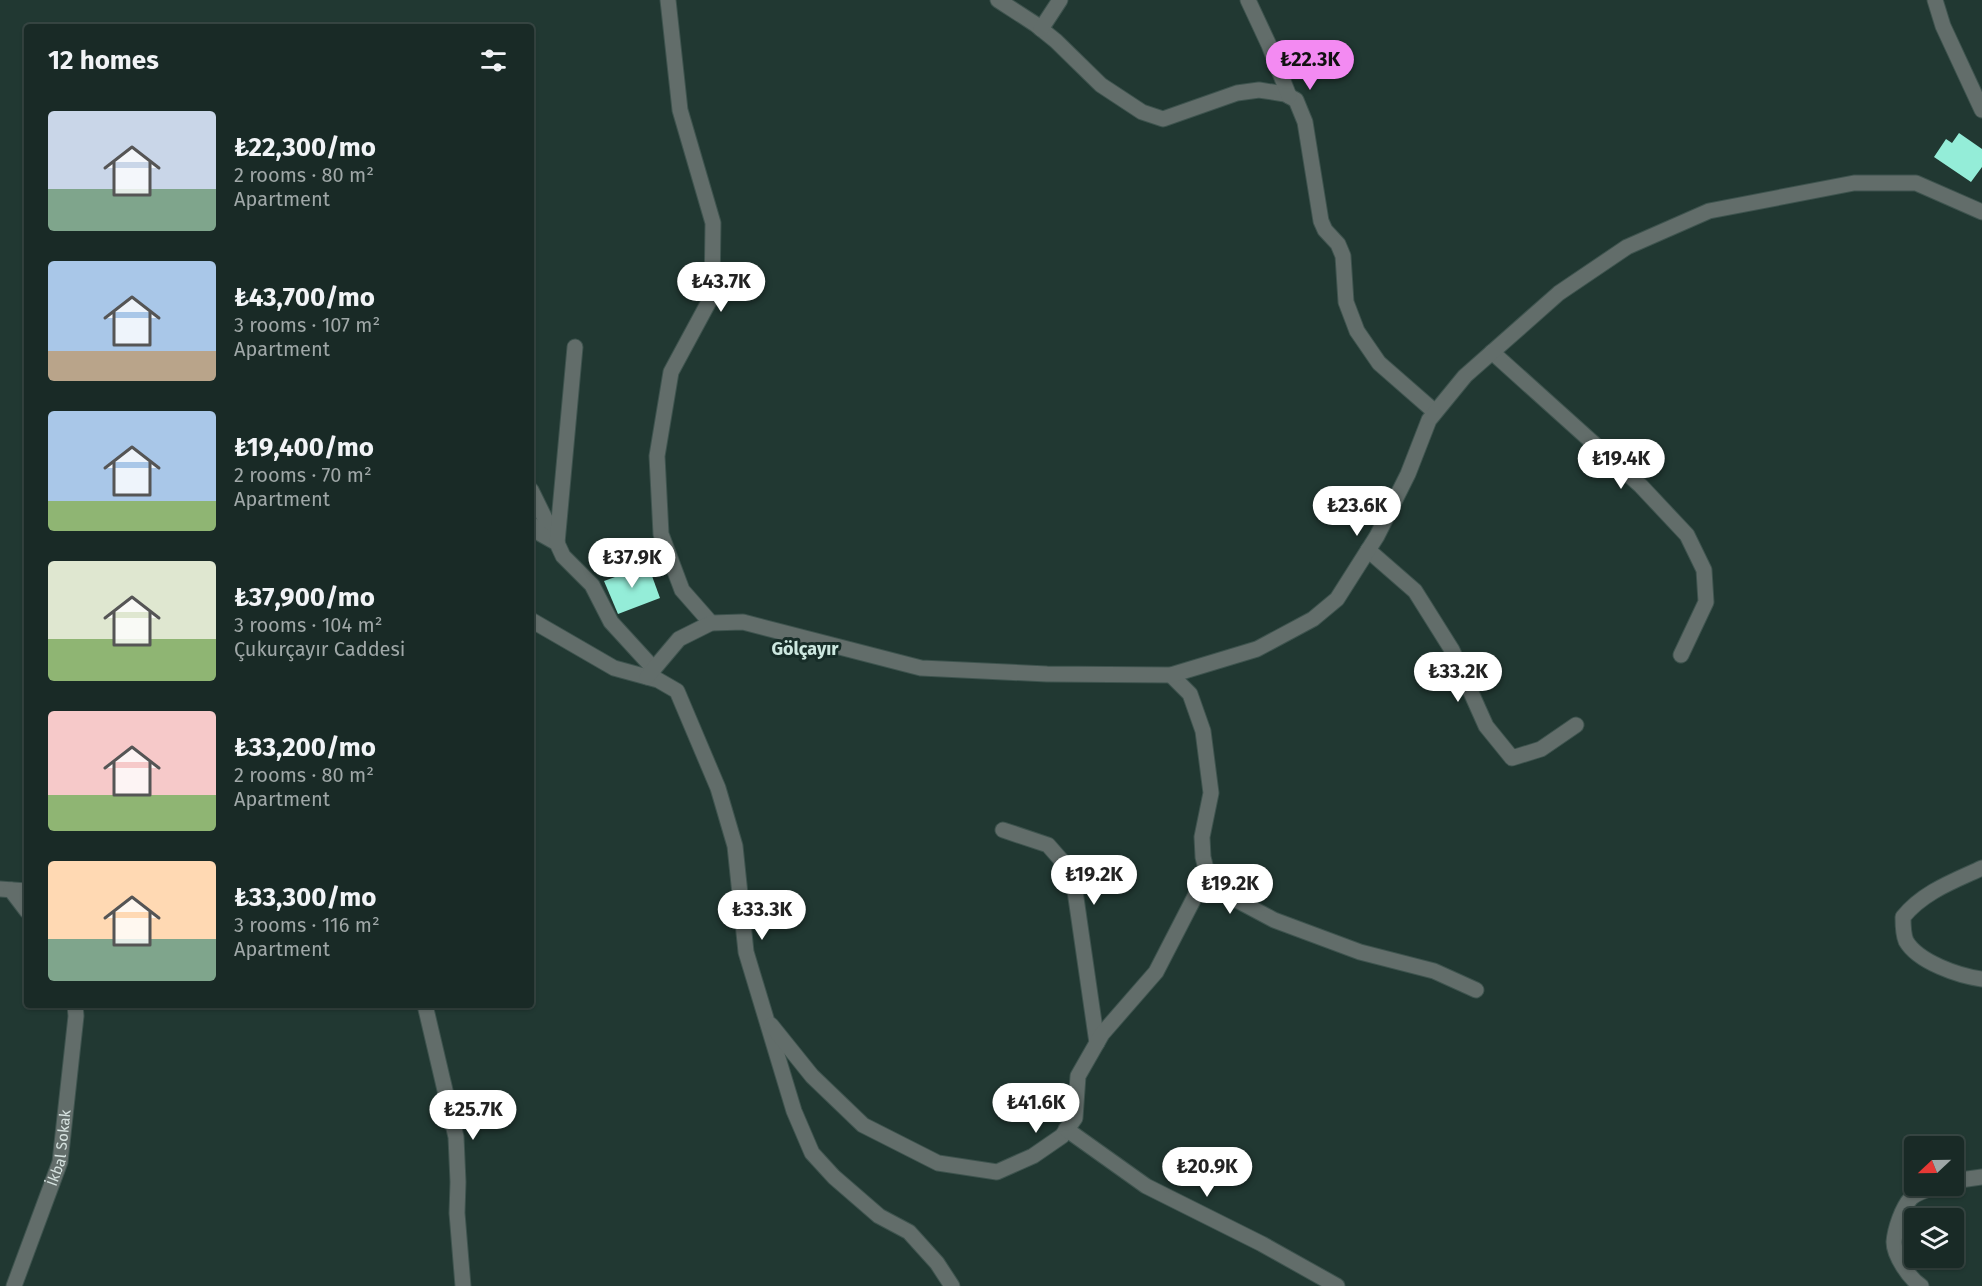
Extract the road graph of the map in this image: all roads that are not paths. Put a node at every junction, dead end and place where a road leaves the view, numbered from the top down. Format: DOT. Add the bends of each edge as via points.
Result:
graph roads {
  1 [pos="668,0"];
  2 [pos="998,0"];
  3 [pos="1060,0"];
  4 [pos="1248,0"];
  5 [pos="1935,0"];
  6 [pos="1041,29"];
  7 [pos="1289,96"];
  8 [pos="1982,110"];
  9 [pos="1982,212"];
  10 [pos="575,347"];
  11 [pos="1492,352"];
  12 [pos="1435,412"];
  13 [pos="534,496"];
  14 [pos="534,527"];
  15 [pos="557,543"];
  16 [pos="1368,550"];
  17 [pos="534,622"];
  18 [pos="711,624"];
  19 [pos="1681,655"];
  20 [pos="650,673"];
  21 [pos="1171,675"];
  22 [pos="1576,725"];
  23 [pos="1003,830"];
  24 [pos="1982,868"];
  25 [pos="1207,873"];
  26 [pos="5,889"];
  27 [pos="24,891"];
  28 [pos="24,908"];
  29 [pos="1982,979"];
  30 [pos="1476,990"];
  31 [pos="75,1008"];
  32 [pos="426,1008"];
  33 [pos="766,1019"];
  34 [pos="1097,1044"];
  35 [pos="1066,1129"];
  36 [pos="1982,1177"];
  37 [pos="1964,1179"];
  38 [pos="1914,1196"];
  39 [pos="14,1286"];
  40 [pos="463,1286"];
  41 [pos="952,1286"];
  42 [pos="1337,1286"];
  43 [pos="1921,1286"];
  1 -- 18 [label="street" via="680,110 713,223 712,296 671,372 657,456 661,534 682,591"];
  2 -- 6 [label="street"];
  3 -- 6 [label="street"];
  4 -- 7 [label="street"];
  5 -- 8 [label="street"];
  6 -- 7 [label="street" via="1101,85 1142,112 1163,120 1237,93 1259,90"];
  7 -- 12 [label="street" via="1296,100 1305,122 1321,221 1342,256 1346,302 1357,331 1379,363"];
  9 -- 11 [label="street" via="1916,183 1854,183 1709,211 1627,246 1559,294"];
  10 -- 15 [label="street"];
  11 -- 12 [label="street" via="1465,376"];
  11 -- 19 [label="street" via="1641,486 1687,535 1704,570 1706,602"];
  12 -- 16 [label="street"];
  13 -- 15 [label="street"];
  14 -- 15 [label="street"];
  15 -- 20 [label="street" via="563,556 592,585 610,622"];
  16 -- 21 [label="street" via="1337,599 1313,619 1257,649"];
  16 -- 22 [label="street" via="1416,591 1452,650 1486,726 1512,758 1541,749"];
  17 -- 20 [label="street" via="614,668"];
  18 -- 20 [label="street" via="679,639"];
  18 -- 21 [label="street" via="743,622 921,669"];
  20 -- 33 [label="street" via="677,691 718,788 735,846 746,952"];
  21 -- 25 [label="street" via="1190,694 1203,731 1210,793 1202,837"];
  23 -- 34 [label="street" via="1048,845 1074,884"];
  24 -- 29 [label="street" via="1928,893 1903,917 1906,941 1919,954 1932,964"];
  25 -- 30 [label="street" via="1229,896 1274,920 1360,952 1434,971"];
  25 -- 34 [label="street" via="1156,972"];
  26 -- 27 [label="street"];
  26 -- 28 [label="street"];
  31 -- 39 [label="street, İkbal Sokak" via="60,1162"];
  32 -- 40 [label="street" via="456,1137"];
  33 -- 35 [label="street" via="812,1076 863,1125 938,1164 997,1172 1033,1156"];
  33 -- 41 [label="street" via="794,1111 812,1153 879,1216 909,1232"];
  34 -- 35 [label="street" via="1078,1076 1074,1118"];
  35 -- 42 [label="street" via="1146,1186"];
  36 -- 37 [label="street"];
  38 -- 43 [label="street" via="1900,1219 1894,1244 1903,1266"];
}
